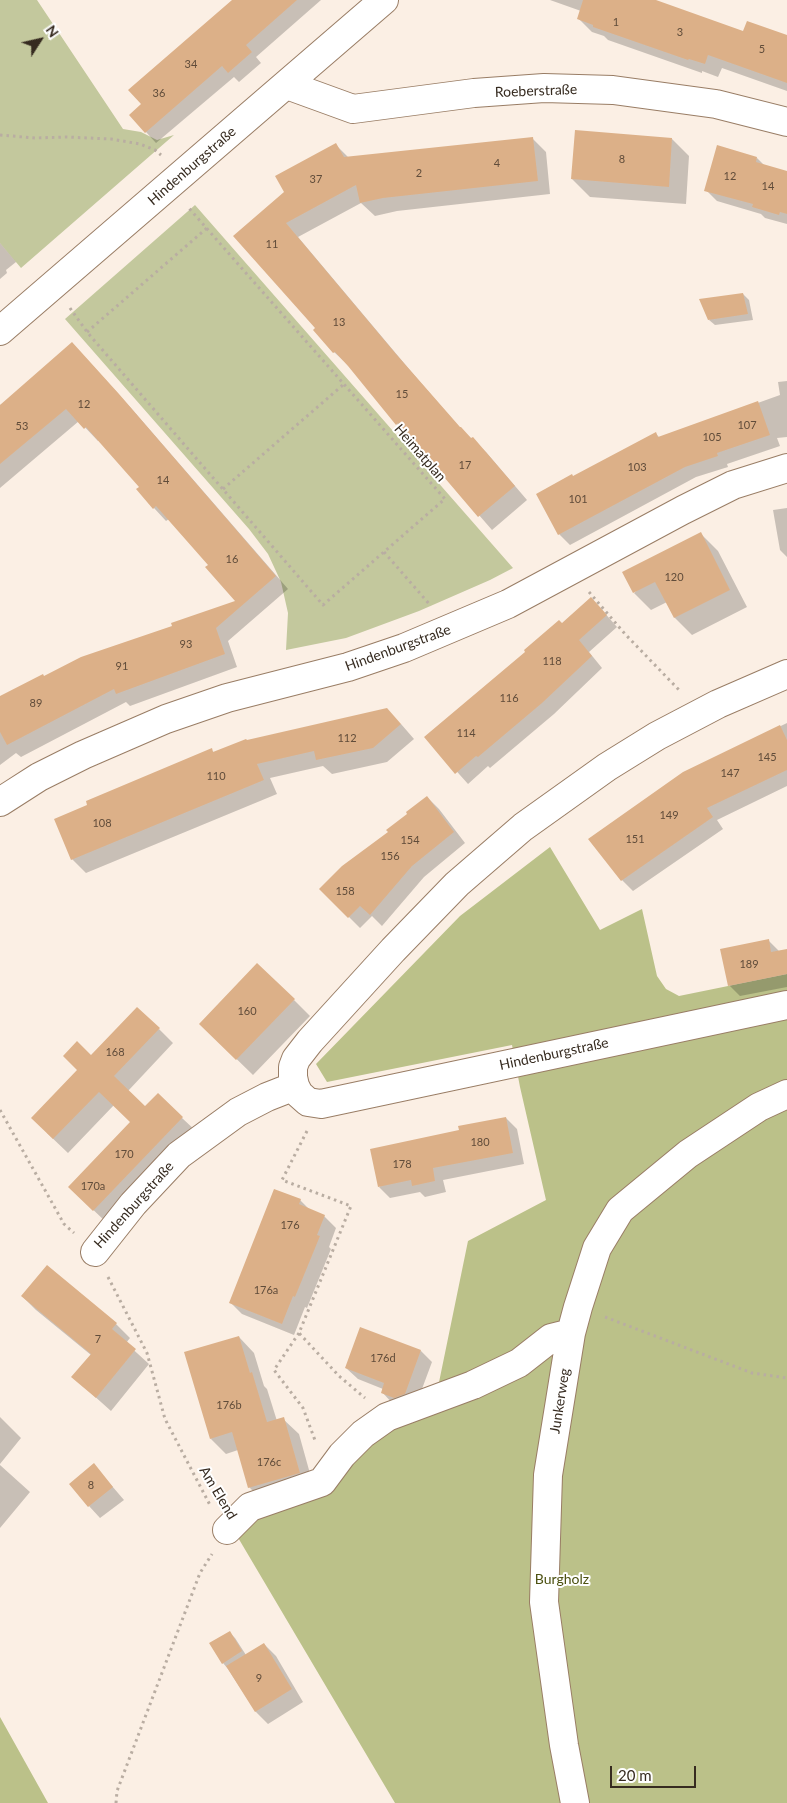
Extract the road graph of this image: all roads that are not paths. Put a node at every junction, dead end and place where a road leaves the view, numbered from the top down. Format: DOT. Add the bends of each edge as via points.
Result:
graph roads {
  1 [pos="384,0"];
  2 [pos="287,85"];
  3 [pos="787,122"];
  4 [pos="0,331"];
  5 [pos="787,468"];
  6 [pos="787,674"];
  7 [pos="0,802"];
  8 [pos="787,1005"];
  9 [pos="295,1086"];
  10 [pos="787,1094"];
  11 [pos="95,1252"];
  12 [pos="571,1333"];
  13 [pos="227,1530"];
  14 [pos="575,1803"];
  1 -- 2 [label="street, Hindenburgstraße"];
  2 -- 3 [label="street, Roeberstraße" via="353,109 474,93 544,88 613,90 716,104"];
  2 -- 4 [label="street, Hindenburgstraße"];
  5 -- 7 [label="street, Hindenburgstraße" via="733,485 508,604 404,648 348,667 227,698 166,719 74,759 38,777"];
  6 -- 9 [label="street" via="657,736 523,827 457,884 310,1041 293,1067"];
  8 -- 9 [label="street, Hindenburgstraße" via="321,1104 308,1102"];
  9 -- 11 [label="street, Hindenburgstraße" via="238,1112 179,1154"];
  10 -- 12 [label="street, Junkerweg" via="759,1107 688,1154 620,1210 597,1248"];
  12 -- 13 [label="street" via="552,1338 518,1363 473,1385 387,1417 363,1434 322,1482 250,1507"];
  12 -- 14 [label="street, Junkerweg" via="548,1475 544,1602"];
}
